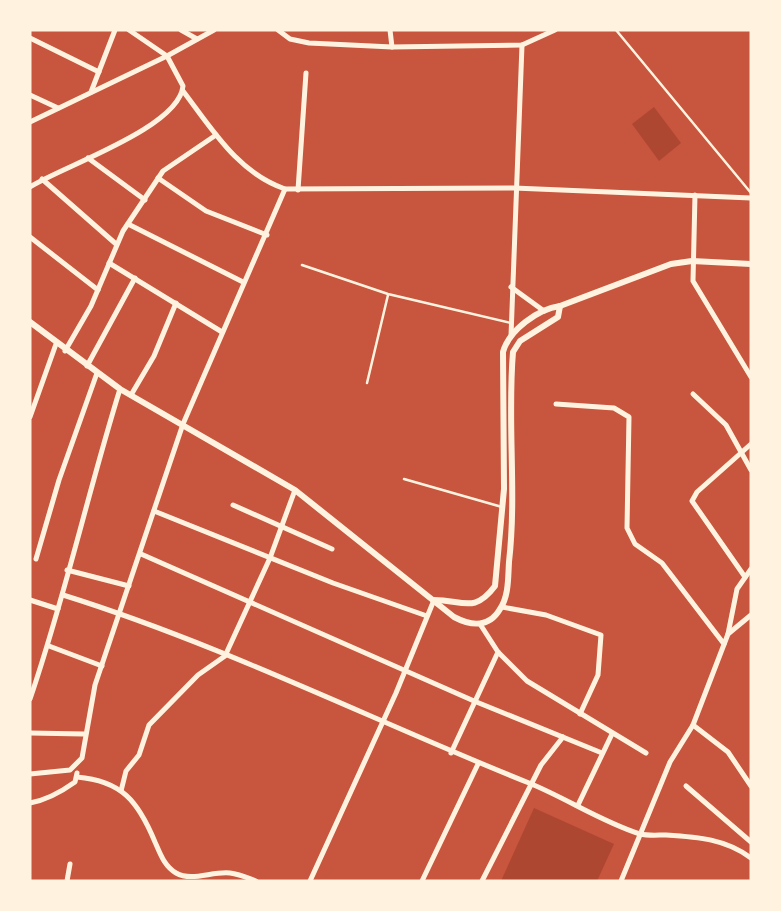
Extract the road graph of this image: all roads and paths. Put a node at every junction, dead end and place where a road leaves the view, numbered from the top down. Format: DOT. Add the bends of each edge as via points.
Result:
graph roads {
  1 [pos="115,30"];
  2 [pos="129,30"];
  3 [pos="181,30"];
  4 [pos="214,30"];
  5 [pos="278,30"];
  6 [pos="390,30"];
  7 [pos="555,30"];
  8 [pos="616,30"];
  9 [pos="30,38"];
  10 [pos="197,39"];
  11 [pos="522,45"];
  12 [pos="392,47"];
  13 [pos="167,56"];
  14 [pos="99,72"];
  15 [pos="306,73"];
  16 [pos="183,91"];
  17 [pos="91,92"];
  18 [pos="30,95"];
  19 [pos="58,108"];
  20 [pos="30,122"];
  21 [pos="216,135"];
  22 [pos="88,158"];
  23 [pos="158,178"];
  24 [pos="42,179"];
  25 [pos="30,187"];
  26 [pos="514,188"];
  27 [pos="285,189"];
  28 [pos="298,190"];
  29 [pos="695,194"];
  30 [pos="751,195"];
  31 [pos="145,200"];
  32 [pos="128,224"];
  33 [pos="267,235"];
  34 [pos="30,237"];
  35 [pos="116,244"];
  36 [pos="692,261"];
  37 [pos="109,263"];
  38 [pos="751,264"];
  39 [pos="302,265"];
  40 [pos="135,278"];
  41 [pos="243,282"];
  42 [pos="511,287"];
  43 [pos="98,290"];
  44 [pos="388,294"];
  45 [pos="176,303"];
  46 [pos="560,306"];
  47 [pos="544,311"];
  48 [pos="30,322"];
  49 [pos="511,323"];
  50 [pos="222,332"];
  51 [pos="511,336"];
  52 [pos="56,344"];
  53 [pos="65,351"];
  54 [pos="87,366"];
  55 [pos="97,373"];
  56 [pos="751,377"];
  57 [pos="366,383"];
  58 [pos="120,388"];
  59 [pos="693,394"];
  60 [pos="131,395"];
  61 [pos="556,404"];
  62 [pos="30,416"];
  63 [pos="183,424"];
  64 [pos="751,444"];
  65 [pos="742,453"];
  66 [pos="751,470"];
  67 [pos="404,479"];
  68 [pos="295,490"];
  69 [pos="233,505"];
  70 [pos="503,508"];
  71 [pos="154,511"];
  72 [pos="282,525"];
  73 [pos="332,550"];
  74 [pos="141,554"];
  75 [pos="270,558"];
  76 [pos="36,559"];
  77 [pos="67,569"];
  78 [pos="751,569"];
  79 [pos="745,577"];
  80 [pos="130,586"];
  81 [pos="63,595"];
  82 [pos="30,600"];
  83 [pos="434,600"];
  84 [pos="249,603"];
  85 [pos="502,607"];
  86 [pos="58,609"];
  87 [pos="121,613"];
  88 [pos="751,615"];
  89 [pos="427,616"];
  90 [pos="480,624"];
  91 [pos="728,634"];
  92 [pos="724,644"];
  93 [pos="49,646"];
  94 [pos="498,652"];
  95 [pos="225,656"];
  96 [pos="102,666"];
  97 [pos="405,671"];
  98 [pos="30,699"];
  99 [pos="474,701"];
  100 [pos="580,714"];
  101 [pos="382,722"];
  102 [pos="693,725"];
  103 [pos="30,733"];
  104 [pos="84,734"];
  105 [pos="612,734"];
  106 [pos="563,737"];
  107 [pos="646,752"];
  108 [pos="451,753"];
  109 [pos="602,753"];
  110 [pos="478,764"];
  111 [pos="77,767"];
  112 [pos="30,774"];
  113 [pos="77,777"];
  114 [pos="531,784"];
  115 [pos="686,786"];
  116 [pos="751,786"];
  117 [pos="121,791"];
  118 [pos="30,803"];
  119 [pos="578,805"];
  120 [pos="642,835"];
  121 [pos="751,842"];
  122 [pos="751,858"];
  123 [pos="71,864"];
  124 [pos="67,881"];
  125 [pos="256,881"];
  126 [pos="310,881"];
  127 [pos="422,881"];
  128 [pos="482,881"];
  129 [pos="621,881"];
  1 -- 14 [label="street"];
  2 -- 13 [label="street"];
  3 -- 10 [label="street"];
  4 -- 10 [label="street"];
  5 -- 12 [label="street" via="299,41"];
  6 -- 12 [label="street"];
  7 -- 11 [label="street"];
  8 -- 30 [label="lane"];
  9 -- 14 [label="street"];
  10 -- 13 [label="street"];
  11 -- 12 [label="street"];
  11 -- 26 [label="street"];
  13 -- 16 [label="street"];
  13 -- 17 [label="street"];
  14 -- 17 [label="street"];
  15 -- 28 [label="street"];
  16 -- 21 [label="street"];
  16 -- 22 [label="street" via="143,131"];
  17 -- 19 [label="street"];
  18 -- 19 [label="street"];
  19 -- 20 [label="street"];
  21 -- 23 [label="street" via="169,164"];
  21 -- 27 [label="street" via="256,176"];
  22 -- 24 [label="street"];
  22 -- 31 [label="street"];
  23 -- 31 [label="street"];
  23 -- 33 [label="street" via="206,211"];
  24 -- 25 [label="street"];
  24 -- 35 [label="street"];
  26 -- 28 [label="street"];
  26 -- 29 [label="street"];
  26 -- 42 [label="street"];
  27 -- 28 [label="street"];
  27 -- 33 [label="street"];
  29 -- 30 [label="street"];
  29 -- 36 [label="street"];
  31 -- 32 [label="street"];
  32 -- 35 [label="street"];
  32 -- 41 [label="street"];
  33 -- 41 [label="street"];
  34 -- 43 [label="street"];
  35 -- 37 [label="street"];
  36 -- 38 [label="street"];
  36 -- 46 [label="street" via="647,271"];
  36 -- 56 [label="street" via="693,281"];
  37 -- 40 [label="street"];
  37 -- 43 [label="street"];
  39 -- 44 [label="lane"];
  40 -- 45 [label="street"];
  40 -- 54 [label="street"];
  41 -- 50 [label="street"];
  42 -- 47 [label="street"];
  42 -- 49 [label="street"];
  43 -- 53 [label="street"];
  44 -- 49 [label="lane"];
  44 -- 57 [label="lane"];
  45 -- 50 [label="street"];
  45 -- 60 [label="street"];
  46 -- 47 [label="street"];
  46 -- 85 [label="street" via="558,317 520,341 513,352 513,511"];
  47 -- 51 [label="street"];
  48 -- 52 [label="street"];
  49 -- 51 [label="street"];
  50 -- 63 [label="street"];
  51 -- 70 [label="street" via="503,352"];
  52 -- 53 [label="street"];
  52 -- 62 [label="street"];
  53 -- 54 [label="street"];
  54 -- 55 [label="street"];
  55 -- 58 [label="street"];
  55 -- 76 [label="street"];
  58 -- 60 [label="street"];
  58 -- 77 [label="street"];
  59 -- 65 [label="street" via="726,425"];
  60 -- 63 [label="street"];
  61 -- 92 [label="street" via="614,408 629,417 627,528 635,544 662,563"];
  63 -- 68 [label="street"];
  63 -- 71 [label="street"];
  64 -- 65 [label="street"];
  65 -- 66 [label="street"];
  65 -- 79 [label="street" via="696,492 692,501"];
  67 -- 70 [label="lane"];
  68 -- 72 [label="street"];
  68 -- 83 [label="street"];
  69 -- 72 [label="street"];
  70 -- 83 [label="street" via="495,586 488,596 471,605"];
  71 -- 74 [label="street"];
  71 -- 75 [label="street"];
  72 -- 73 [label="street"];
  72 -- 75 [label="street"];
  74 -- 80 [label="street"];
  74 -- 84 [label="street"];
  75 -- 84 [label="street"];
  75 -- 89 [label="street"];
  77 -- 80 [label="street"];
  77 -- 81 [label="street"];
  78 -- 79 [label="street"];
  79 -- 91 [label="street" via="737,589"];
  80 -- 87 [label="street"];
  81 -- 86 [label="street"];
  81 -- 87 [label="street"];
  82 -- 86 [label="street"];
  83 -- 89 [label="street"];
  83 -- 90 [label="street" via="467,624"];
  84 -- 95 [label="street"];
  84 -- 97 [label="street"];
  85 -- 90 [label="street"];
  85 -- 100 [label="street" via="546,615 601,635 596,682"];
  86 -- 93 [label="street"];
  87 -- 95 [label="street"];
  87 -- 96 [label="street"];
  88 -- 91 [label="street"];
  89 -- 97 [label="street"];
  90 -- 94 [label="street"];
  91 -- 92 [label="street"];
  92 -- 102 [label="street"];
  93 -- 96 [label="street"];
  93 -- 98 [label="street"];
  94 -- 99 [label="street"];
  94 -- 100 [label="street" via="527,681"];
  95 -- 101 [label="street"];
  95 -- 117 [label="street" via="198,675 149,725"];
  96 -- 104 [label="street"];
  97 -- 99 [label="street"];
  97 -- 101 [label="street"];
  99 -- 106 [label="street"];
  99 -- 108 [label="street"];
  100 -- 105 [label="street"];
  101 -- 108 [label="street"];
  101 -- 126 [label="street"];
  102 -- 116 [label="street" via="728,752"];
  102 -- 120 [label="street" via="662,781"];
  103 -- 104 [label="street"];
  104 -- 111 [label="street"];
  105 -- 107 [label="street"];
  105 -- 109 [label="street"];
  106 -- 109 [label="street"];
  106 -- 114 [label="street"];
  108 -- 110 [label="street"];
  109 -- 119 [label="street"];
  110 -- 114 [label="street"];
  110 -- 127 [label="street"];
  111 -- 112 [label="street"];
  111 -- 113 [label="street"];
  113 -- 117 [label="street" via="110,782"];
  113 -- 118 [label="street" via="51,797"];
  114 -- 119 [label="street"];
  114 -- 128 [label="street"];
  115 -- 121 [label="street"];
  117 -- 125 [label="street" via="140,810 172,871 195,876 230,873"];
  119 -- 120 [label="street"];
  120 -- 122 [label="street" via="705,838 734,845"];
  120 -- 129 [label="street"];
  123 -- 124 [label="street"];
}
